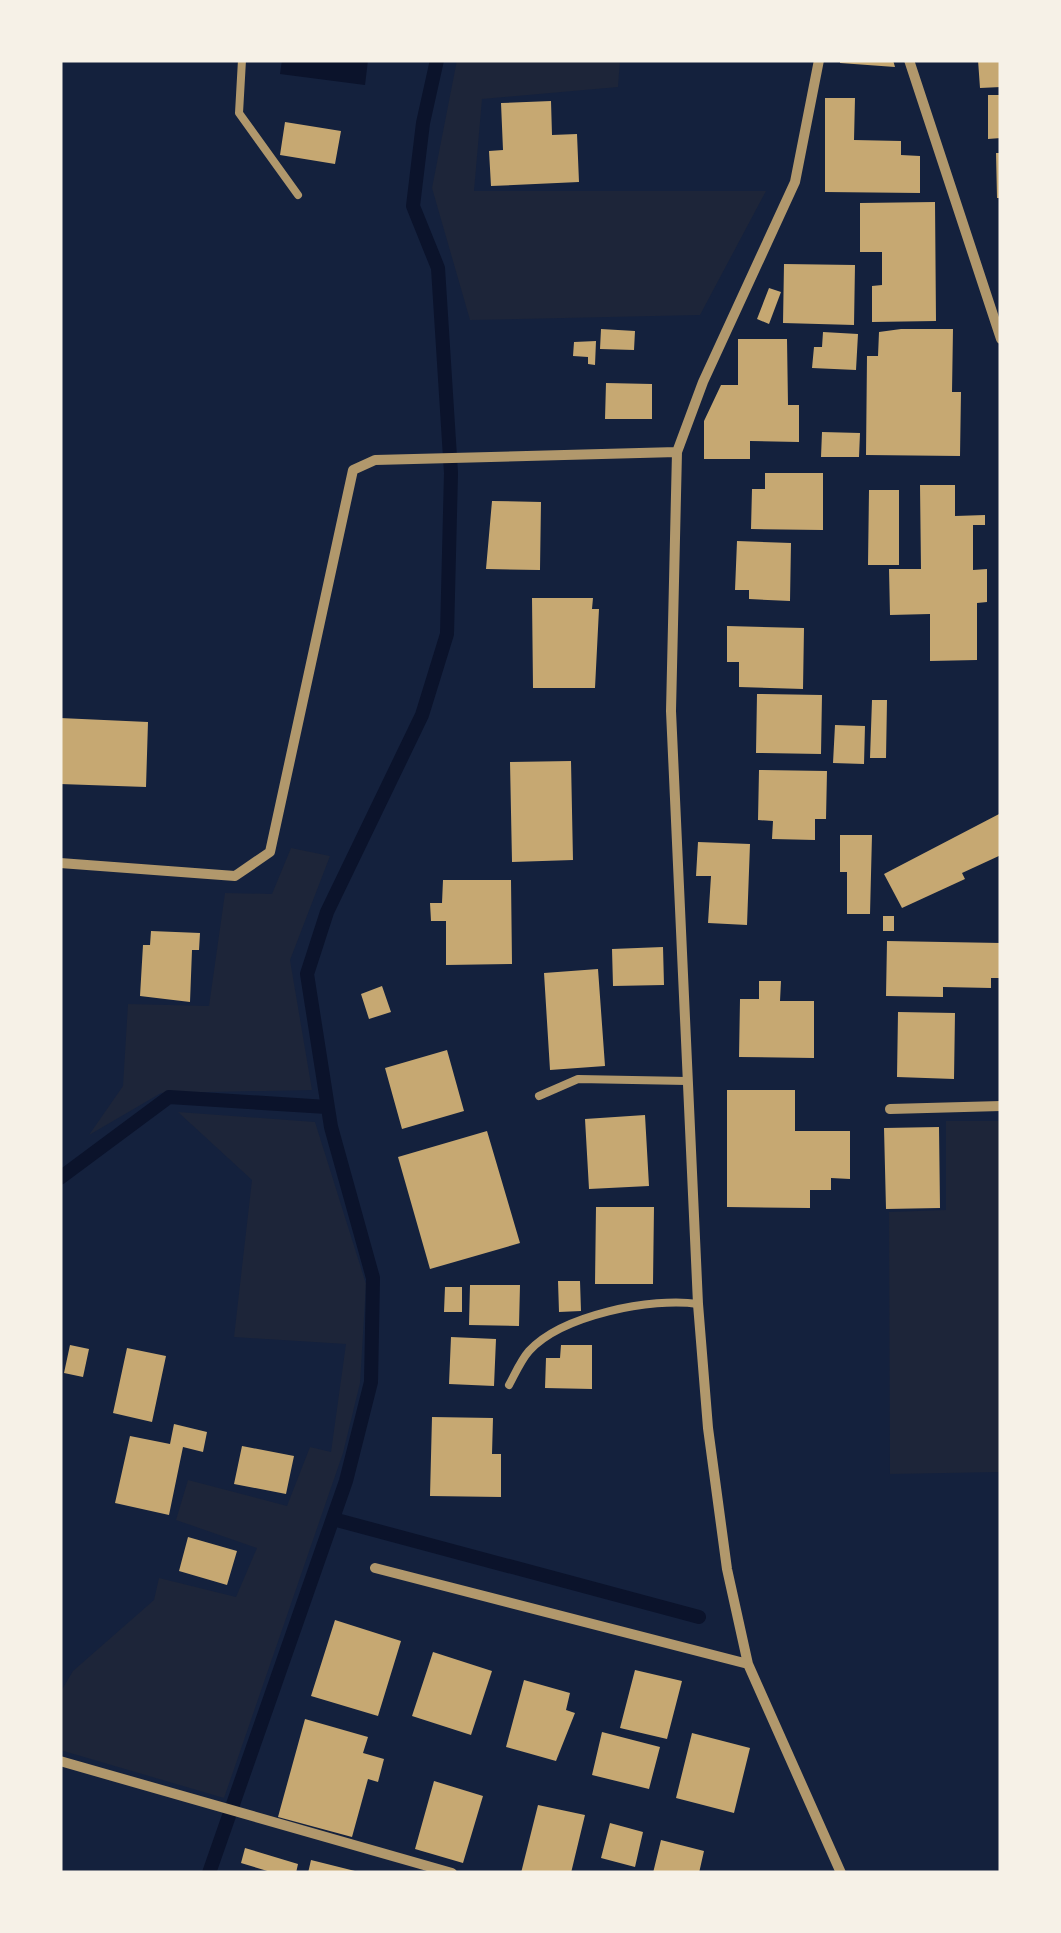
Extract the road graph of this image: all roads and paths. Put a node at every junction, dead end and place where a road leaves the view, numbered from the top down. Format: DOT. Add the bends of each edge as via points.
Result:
graph roads {
  1 [pos="242,60"];
  2 [pos="819,60"];
  3 [pos="910,60"];
  4 [pos="298,195"];
  5 [pos="1001,339"];
  6 [pos="677,452"];
  7 [pos="60,863"];
  8 [pos="687,1081"];
  9 [pos="539,1096"];
  10 [pos="1001,1106"];
  11 [pos="890,1109"];
  12 [pos="698,1304"];
  13 [pos="509,1385"];
  14 [pos="375,1568"];
  15 [pos="748,1664"];
  16 [pos="60,1761"];
  17 [pos="430,1870"];
  18 [pos="452,1873"];
  19 [pos="841,1873"];
  1 -- 4 [label="lane" via="239,112"];
  2 -- 6 [label="street" via="795,182"];
  3 -- 5 [label="street"];
  6 -- 7 [label="street" via="375,460 353,470 270,852 234,876"];
  6 -- 8 [label="street" via="670,711"];
  8 -- 9 [label="lane" via="578,1079"];
  8 -- 12 [label="street"];
  10 -- 11 [label="street"];
  12 -- 13 [label="lane" via="669,1300 582,1318 530,1350"];
  12 -- 15 [label="street" via="725,1551"];
  14 -- 15 [label="street"];
  15 -- 19 [label="street"];
  16 -- 17 [label="street"];
  17 -- 18 [label="street"];
}
